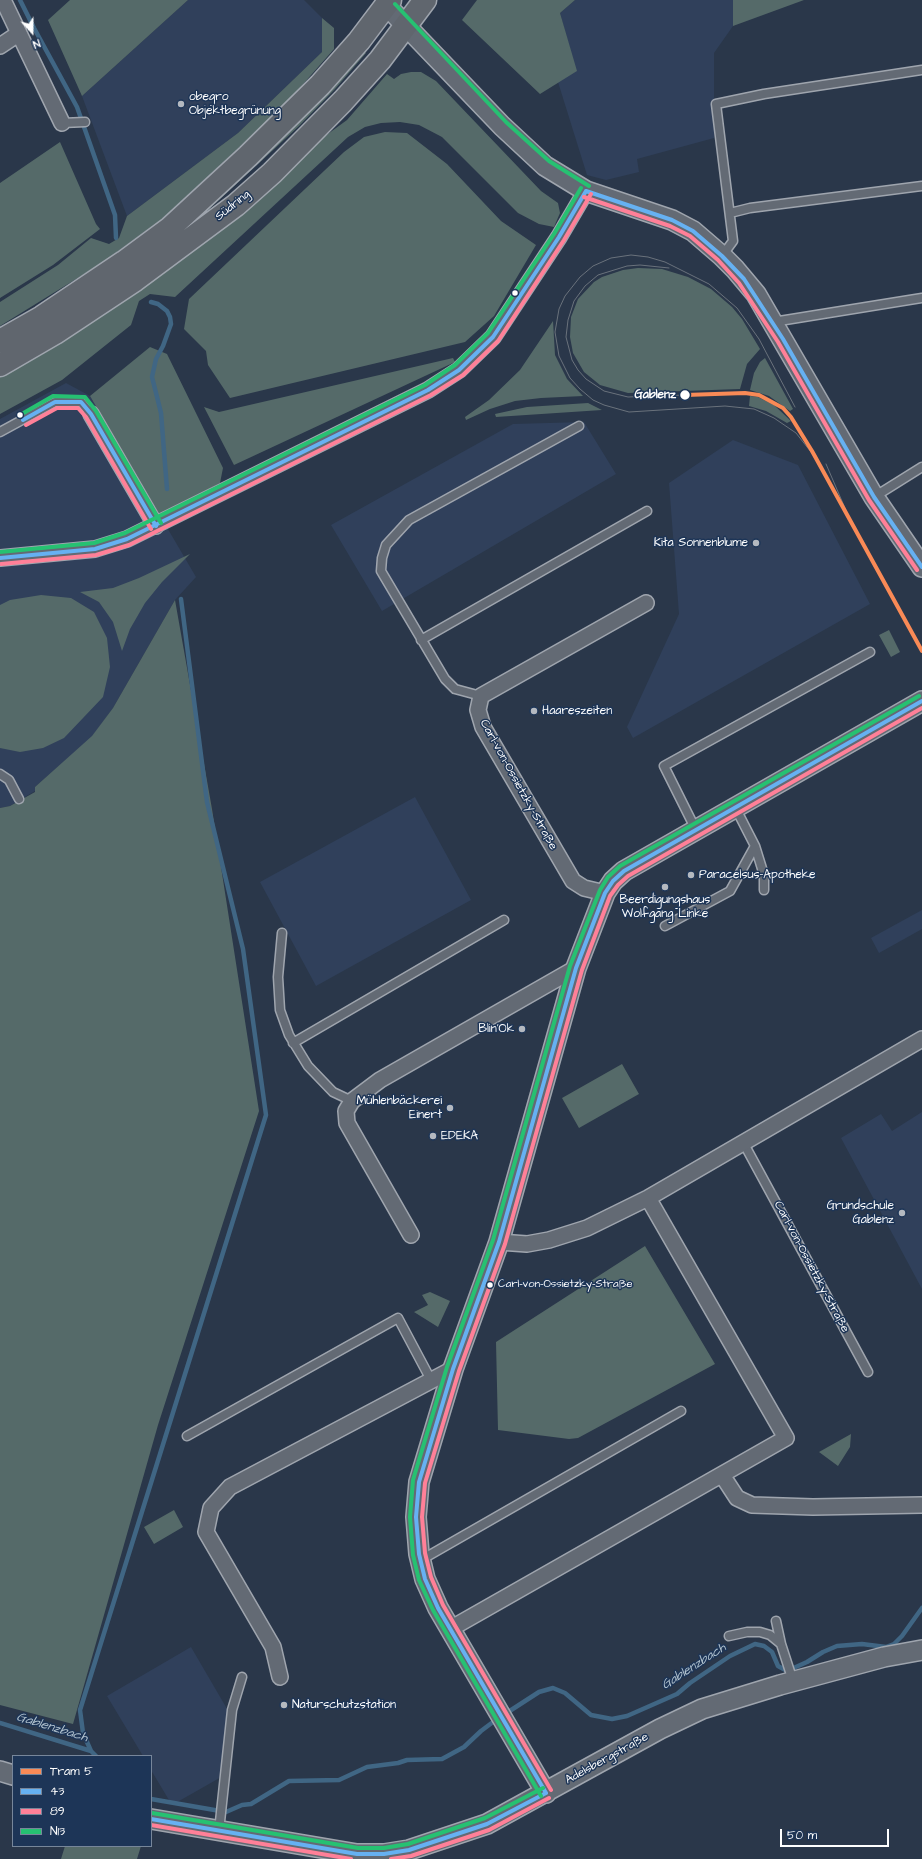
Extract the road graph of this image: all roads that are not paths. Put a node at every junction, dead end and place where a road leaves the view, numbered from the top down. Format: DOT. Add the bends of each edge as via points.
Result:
graph roads {
  1 [pos="3,0"];
  2 [pos="425,0"];
  3 [pos="386,2"];
  4 [pos="405,25"];
  5 [pos="18,34"];
  6 [pos="0,46"];
  7 [pos="922,70"];
  8 [pos="86,122"];
  9 [pos="67,123"];
  10 [pos="922,186"];
  11 [pos="586,191"];
  12 [pos="730,213"];
  13 [pos="722,256"];
  14 [pos="922,298"];
  15 [pos="773,322"];
  16 [pos="0,341"];
  17 [pos="0,365"];
  18 [pos="91,414"];
  19 [pos="579,426"];
  20 [pos="0,432"];
  21 [pos="922,467"];
  22 [pos="874,497"];
  23 [pos="647,511"];
  24 [pos="156,526"];
  25 [pos="0,558"];
  26 [pos="922,567"];
  27 [pos="646,603"];
  28 [pos="421,640"];
  29 [pos="870,652"];
  30 [pos="481,696"];
  31 [pos="922,701"];
  32 [pos="0,774"];
  33 [pos="19,799"];
  34 [pos="735,808"];
  35 [pos="696,830"];
  36 [pos="755,846"];
  37 [pos="764,890"];
  38 [pos="605,893"];
  39 [pos="504,920"];
  40 [pos="666,926"];
  41 [pos="282,933"];
  42 [pos="576,968"];
  43 [pos="922,1039"];
  44 [pos="293,1042"];
  45 [pos="352,1101"];
  46 [pos="743,1142"];
  47 [pos="648,1198"];
  48 [pos="411,1236"];
  49 [pos="499,1242"];
  50 [pos="453,1369"];
  51 [pos="868,1372"];
  52 [pos="431,1380"];
  53 [pos="681,1411"];
  54 [pos="187,1436"];
  55 [pos="722,1475"];
  56 [pos="922,1505"];
  57 [pos="420,1560"];
  58 [pos="776,1621"];
  59 [pos="450,1629"];
  60 [pos="729,1636"];
  61 [pos="781,1644"];
  62 [pos="922,1650"];
  63 [pos="791,1675"];
  64 [pos="242,1677"];
  65 [pos="280,1677"];
  66 [pos="0,1772"];
  67 [pos="12,1775"];
  68 [pos="546,1793"];
  69 [pos="152,1819"];
  70 [pos="219,1824"];
  1 -- 5 [label="street"];
  2 -- 4 [label="main road, Südring"];
  3 -- 4 [label="street"];
  3 -- 16 [label="main road" via="359,41 320,85 170,228 49,313"];
  4 -- 11 [label="street" via="502,126 545,166"];
  4 -- 17 [label="main road, Südring" via="380,60 343,101 272,173 236,205 135,280"];
  5 -- 6 [label="street"];
  5 -- 9 [label="street"];
  7 -- 12 [label="lane" via="764,94 716,104"];
  8 -- 9 [label="lane"];
  10 -- 12 [label="lane" via="750,208"];
  11 -- 13 [label="street" via="672,220 693,232"];
  11 -- 24 [label="street" via="555,244 493,337 459,370 428,390"];
  12 -- 13 [label="lane" via="734,241"];
  13 -- 15 [label="street" via="744,279"];
  14 -- 15 [label="lane"];
  15 -- 22 [label="street"];
  18 -- 20 [label="lane" via="81,402 55,402"];
  18 -- 24 [label="street"];
  19 -- 28 [label="lane" via="409,520 386,545 380,572"];
  21 -- 22 [label="lane"];
  22 -- 26 [label="street"];
  23 -- 28 [label="lane"];
  24 -- 25 [label="street" via="95,549"];
  27 -- 30 [label="street"];
  28 -- 30 [label="lane" via="445,680 455,689"];
  29 -- 35 [label="lane" via="664,766"];
  30 -- 38 [label="street, Carl-von-Ossietzky-Straße" via="478,710 484,727 573,881 584,888"];
  31 -- 34 [label="street"];
  32 -- 33 [label="lane" via="9,780"];
  34 -- 35 [label="street"];
  34 -- 36 [label="lane"];
  35 -- 38 [label="street" via="624,870 612,881"];
  36 -- 37 [label="lane" via="764,875"];
  36 -- 40 [label="lane" via="730,890"];
  38 -- 42 [label="street"];
  39 -- 44 [label="lane"];
  41 -- 44 [label="lane" via="278,977 280,1010"];
  42 -- 45 [label="street" via="380,1080"];
  42 -- 49 [label="street"];
  43 -- 46 [label="street"];
  44 -- 45 [label="lane" via="308,1066 333,1092"];
  45 -- 48 [label="street" via="346,1111 347,1123"];
  46 -- 47 [label="street"];
  46 -- 51 [label="lane, Carl-von-Ossietzky-Straße"];
  47 -- 49 [label="street" via="587,1228 549,1240 527,1244"];
  47 -- 55 [label="street" via="786,1438"];
  49 -- 50 [label="street"];
  50 -- 52 [label="street"];
  50 -- 57 [label="street" via="419,1482 416,1517"];
  52 -- 54 [label="lane" via="398,1318"];
  52 -- 65 [label="street" via="230,1487 211,1508 206,1532 274,1647"];
  53 -- 57 [label="lane"];
  55 -- 56 [label="street" via="737,1498 752,1505"];
  55 -- 59 [label="street"];
  57 -- 59 [label="street" via="425,1579"];
  58 -- 61 [label="lane"];
  59 -- 68 [label="street"];
  60 -- 61 [label="lane" via="760,1632 770,1635"];
  61 -- 63 [label="lane"];
  62 -- 63 [label="street, Adelsbergstraße"];
  63 -- 68 [label="street, Adelsbergstraße" via="702,1709 660,1729"];
  64 -- 70 [label="lane" via="232,1710"];
  66 -- 67 [label="street"];
  68 -- 70 [label="street, Adelsbergstraße" via="487,1824 408,1850 384,1854 357,1854"];
  69 -- 70 [label="street, Adelsbergstraße"];
}
